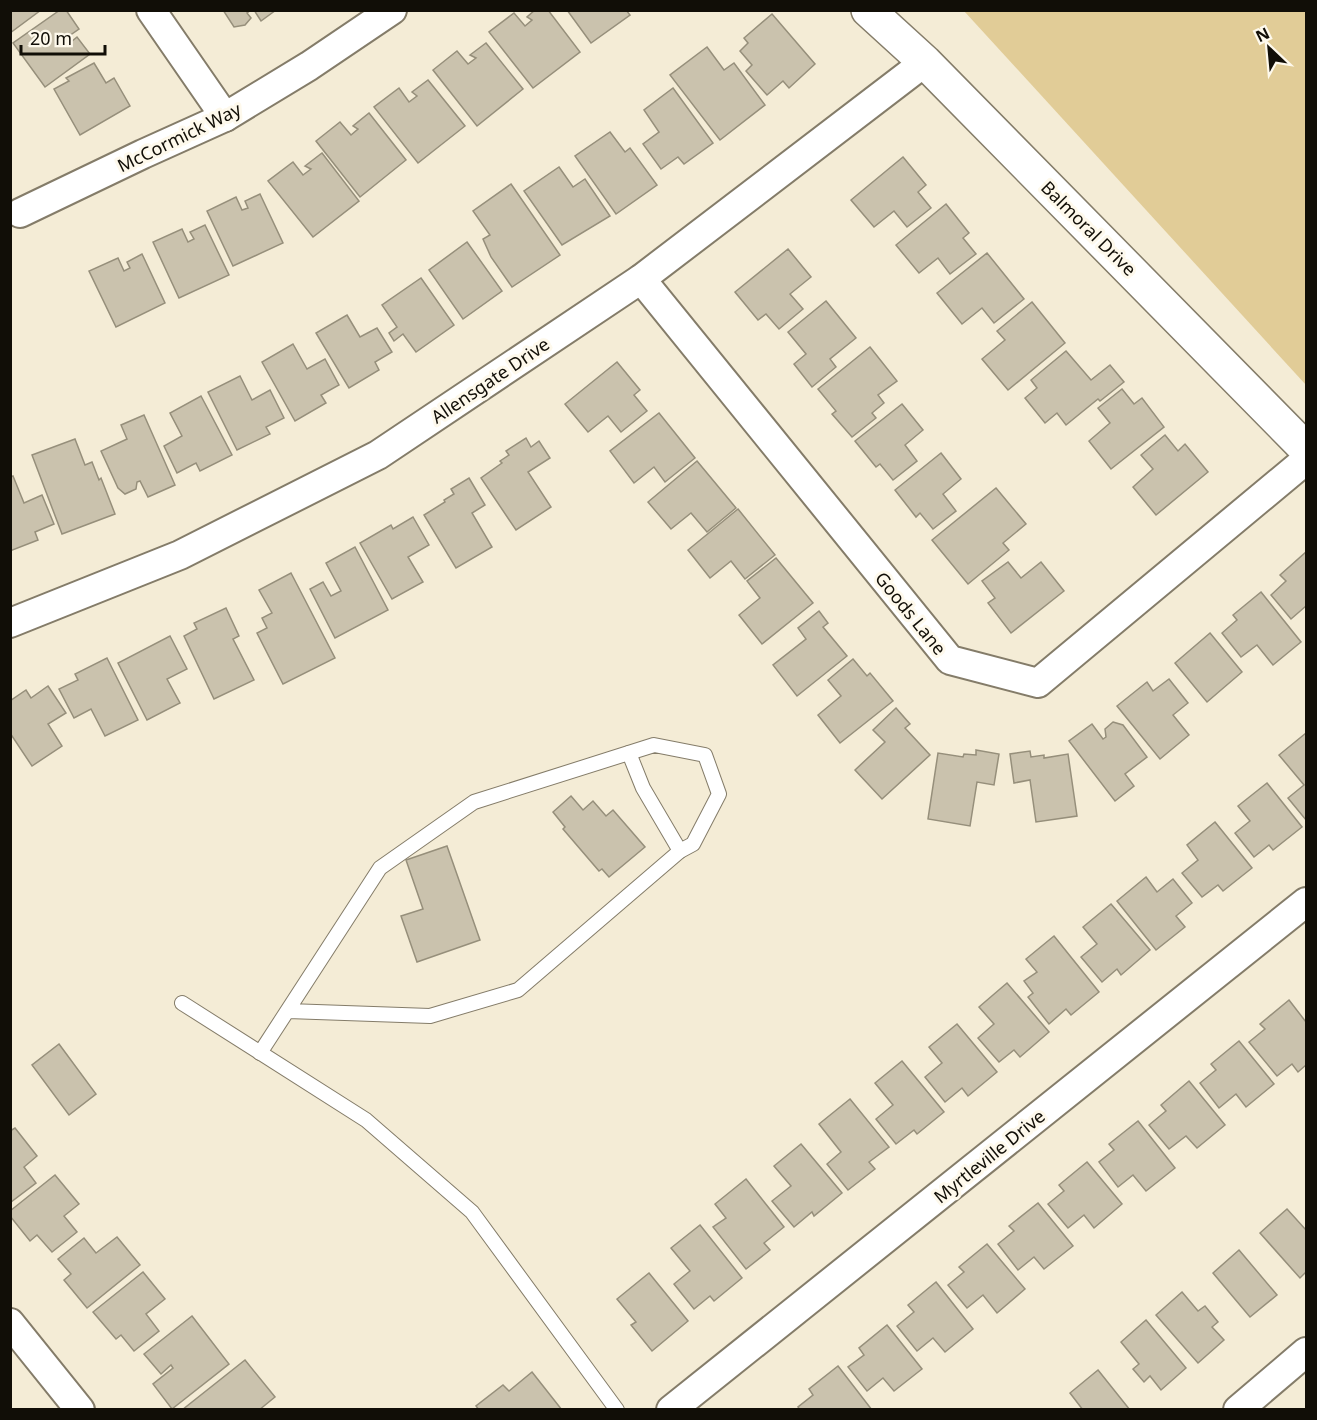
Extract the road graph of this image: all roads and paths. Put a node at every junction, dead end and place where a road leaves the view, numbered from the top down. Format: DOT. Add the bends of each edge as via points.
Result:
graph roads {
  1 [pos="151,10"];
  2 [pos="392,10"];
  3 [pos="868,10"];
  4 [pos="925,62"];
  5 [pos="225,117"];
  6 [pos="21,213"];
  7 [pos="641,279"];
  8 [pos="1306,449"];
  9 [pos="1306,460"];
  10 [pos="10,624"];
  11 [pos="629,753"];
  12 [pos="680,851"];
  13 [pos="1306,902"];
  14 [pos="182,1003"];
  15 [pos="288,1011"];
  16 [pos="260,1053"];
  17 [pos="10,1323"];
  18 [pos="1306,1352"];
  19 [pos="80,1410"];
  20 [pos="617,1410"];
  21 [pos="670,1410"];
  22 [pos="1238,1410"];
  1 -- 5 [label="street"];
  2 -- 5 [label="street, McCormick Way"];
  3 -- 4 [label="street, Balmoral Drive"];
  4 -- 7 [label="street, Allensgate Drive"];
  4 -- 8 [label="street, Balmoral Drive"];
  5 -- 6 [label="street, McCormick Way"];
  7 -- 9 [label="street, Goods Lane" via="950,660 1038,683"];
  7 -- 10 [label="street, Allensgate Drive" via="378,455 180,555"];
  11 -- 12 [label="lane" via="643,788"];
  11 -- 12 [label="lane" via="654,744 705,755 719,794 693,844"];
  11 -- 15 [label="lane" via="474,802 380,868"];
  12 -- 15 [label="lane" via="518,990 430,1016"];
  13 -- 21 [label="street, Myrtleville Drive"];
  14 -- 16 [label="lane"];
  15 -- 16 [label="lane"];
  16 -- 20 [label="lane" via="366,1120 472,1212"];
  17 -- 19 [label="street"];
  18 -- 22 [label="street"];
}
